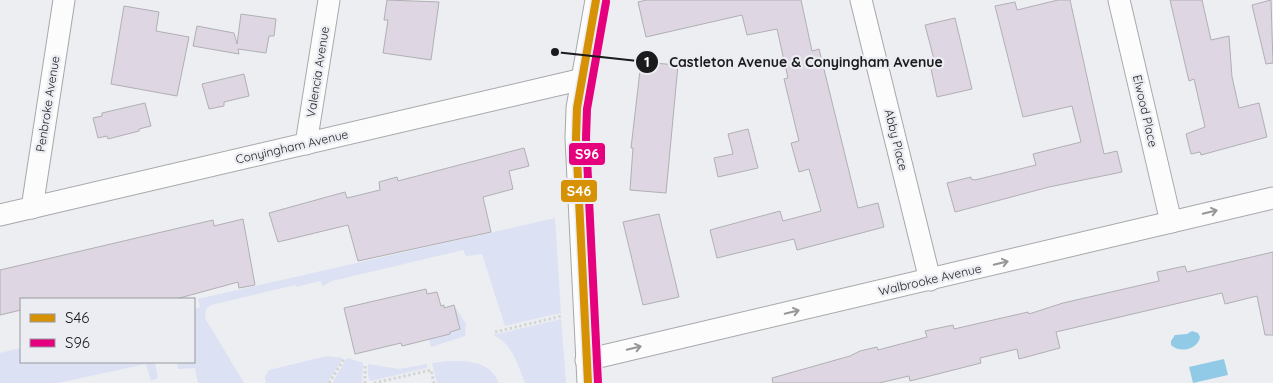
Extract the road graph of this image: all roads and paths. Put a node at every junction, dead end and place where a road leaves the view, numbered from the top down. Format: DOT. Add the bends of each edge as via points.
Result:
graph roads {
  1 [pos="64,0"];
  2 [pos="329,0"];
  3 [pos="596,0"];
  4 [pos="861,0"];
  5 [pos="1119,0"];
  6 [pos="583,79"];
  7 [pos="306,144"];
  8 [pos="1273,198"];
  9 [pos="32,208"];
  10 [pos="0,215"];
  11 [pos="1171,222"];
  12 [pos="930,280"];
  13 [pos="562,316"];
  14 [pos="495,332"];
  15 [pos="344,359"];
  16 [pos="586,360"];
  17 [pos="365,366"];
  18 [pos="329,383"];
  19 [pos="365,383"];
  20 [pos="374,383"];
  21 [pos="434,383"];
  22 [pos="588,383"];
  1 -- 9 [label="street, Penbroke Avenue"];
  2 -- 7 [label="street, Valencia Avenue"];
  3 -- 6 [label="street"];
  4 -- 12 [label="street, Abby Place"];
  5 -- 11 [label="street, Elwood Place"];
  6 -- 7 [label="street, Conyingham Avenue"];
  6 -- 16 [label="street" via="577,108 576,138"];
  7 -- 9 [label="street, Conyingham Avenue"];
  11 -- 8 [label="street, Walbrooke Avenue, one-way"];
  9 -- 10 [label="street, Conyingham Avenue"];
  12 -- 11 [label="street, Walbrooke Avenue, one-way"];
  16 -- 12 [label="street, Walbrooke Avenue, one-way"];
  13 -- 14 [label="path"];
  15 -- 18 [label="path"];
  16 -- 22 [label="street"];
  17 -- 19 [label="path"];
  20 -- 21 [label="path" via="431,370"];
}
